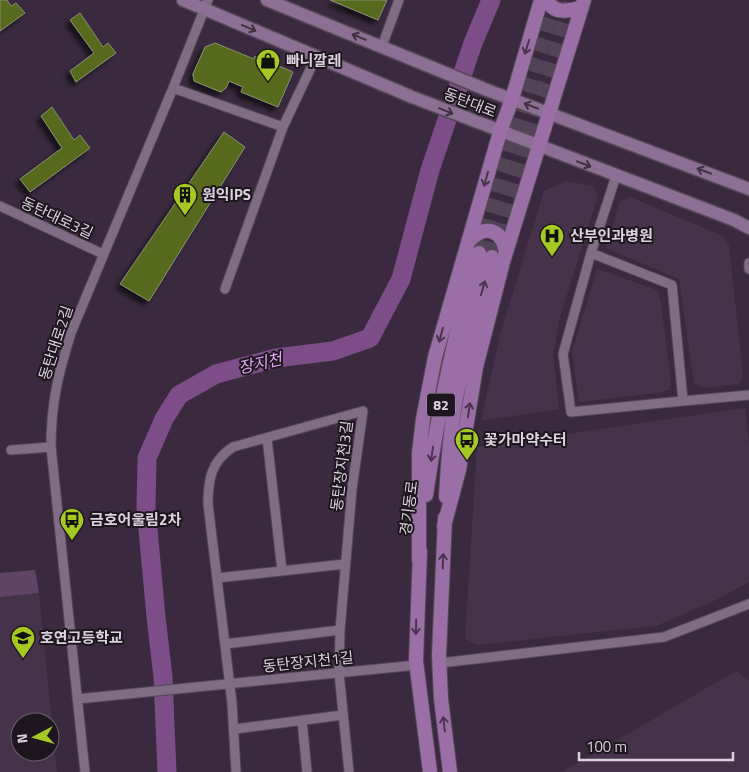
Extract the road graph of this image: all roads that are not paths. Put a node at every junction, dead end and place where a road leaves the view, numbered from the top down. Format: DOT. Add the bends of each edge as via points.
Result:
graph roads {
  1 [pos="183,0"];
  2 [pos="267,0"];
  3 [pos="399,0"];
  4 [pos="541,0"];
  5 [pos="547,0"];
  6 [pos="583,3"];
  7 [pos="206,4"];
  8 [pos="382,46"];
  9 [pos="316,57"];
  10 [pos="173,88"];
  11 [pos="512,99"];
  12 [pos="549,113"];
  13 [pos="283,127"];
  14 [pos="500,132"];
  15 [pos="539,147"];
  16 [pos="616,176"];
  17 [pos="749,189"];
  18 [pos="0,206"];
  19 [pos="749,228"];
  20 [pos="469,241"];
  21 [pos="506,252"];
  22 [pos="103,254"];
  23 [pos="591,254"];
  24 [pos="749,263"];
  25 [pos="749,269"];
  26 [pos="224,289"];
  27 [pos="749,395"];
  28 [pos="683,401"];
  29 [pos="267,438"];
  30 [pos="51,447"];
  31 [pos="11,450"];
  32 [pos="444,526"];
  33 [pos="419,560"];
  34 [pos="345,564"];
  35 [pos="282,571"];
  36 [pos="217,578"];
  37 [pos="749,604"];
  38 [pos="340,630"];
  39 [pos="225,644"];
  40 [pos="440,664"];
  41 [pos="417,666"];
  42 [pos="339,673"];
  43 [pos="230,684"];
  44 [pos="77,699"];
  45 [pos="343,715"];
  46 [pos="302,720"];
  47 [pos="235,729"];
  48 [pos="85,772"];
  49 [pos="236,772"];
  50 [pos="307,772"];
  51 [pos="349,772"];
  52 [pos="430,772"];
  53 [pos="450,772"];
  1 -- 7 [label="main road, 동탄대로"];
  8 -- 2 [label="main road, 동탄대로, one-way"];
  3 -- 8 [label="street"];
  4 -- 11 [label="main road, one-way"];
  5 -- 6 [label="main road" via="563,12"];
  6 -- 12 [label="main road"];
  7 -- 9 [label="main road, 동탄대로, one-way"];
  7 -- 10 [label="street, 동탄대로2길"];
  8 -- 11 [label="main road, 동탄대로"];
  9 -- 13 [label="street"];
  9 -- 14 [label="main road, 동탄대로, one-way"];
  10 -- 13 [label="street"];
  10 -- 22 [label="street, 동탄대로2길"];
  12 -- 11 [label="main road, 동탄대로, one-way"];
  11 -- 14 [label="main road"];
  12 -- 15 [label="main road"];
  17 -- 12 [label="main road, 동탄대로, one-way"];
  13 -- 26 [label="street"];
  14 -- 15 [label="main road, 동탄대로"];
  14 -- 20 [label="main road, one-way"];
  15 -- 16 [label="main road, 동탄대로, one-way"];
  15 -- 21 [label="main road"];
  16 -- 19 [label="main road, 동탄대로"];
  16 -- 23 [label="street"];
  18 -- 22 [label="street, 동탄대로3길"];
  20 -- 21 [label="main road" via="475,235 496,232"];
  20 -- 33 [label="main road, one-way" via="435,356 423,419 419,453"];
  32 -- 21 [label="main road, one-way" via="459,470 476,367"];
  22 -- 30 [label="street, 동탄대로2길" via="58,372 51,419"];
  23 -- 28 [label="street" via="672,285"];
  23 -- 28 [label="street" via="563,354 571,412"];
  24 -- 25 [label="street"];
  27 -- 28 [label="street"];
  29 -- 34 [label="street, 동탄장지천3길" via="363,411"];
  29 -- 35 [label="street"];
  29 -- 36 [label="street, 동탄장지천3길" via="233,447 222,454 214,468 208,486 208,504"];
  30 -- 31 [label="street"];
  30 -- 44 [label="street, 동탄대로2길"];
  32 -- 33 [label="main road, 경기동로 / 82, one-way" via="448,452 485,255 453,344 435,433"];
  40 -- 32 [label="main road, 경기동로 / 82, one-way"];
  33 -- 41 [label="main road, 경기동로 / 82, one-way"];
  34 -- 35 [label="street"];
  34 -- 38 [label="street, 동탄장지천3길"];
  35 -- 36 [label="street"];
  36 -- 39 [label="street, 동탄장지천3길"];
  37 -- 40 [label="street" via="664,637"];
  38 -- 39 [label="street"];
  38 -- 42 [label="street, 동탄장지천3길"];
  39 -- 43 [label="street, 동탄장지천3길"];
  53 -- 40 [label="main road, 경기동로 / 82, one-way"];
  41 -- 42 [label="street, 동탄장지천1길"];
  41 -- 52 [label="main road, 경기동로 / 82"];
  42 -- 43 [label="street, 동탄장지천1길"];
  42 -- 45 [label="street, 동탄장지천3길"];
  43 -- 44 [label="street, 동탄장지천1길"];
  43 -- 47 [label="street, 동탄장지천3길"];
  44 -- 48 [label="street, 동탄대로2길"];
  45 -- 46 [label="street"];
  45 -- 51 [label="street, 동탄장지천3길"];
  46 -- 47 [label="street"];
  46 -- 50 [label="street"];
  47 -- 49 [label="street, 동탄장지천3길"];
}
